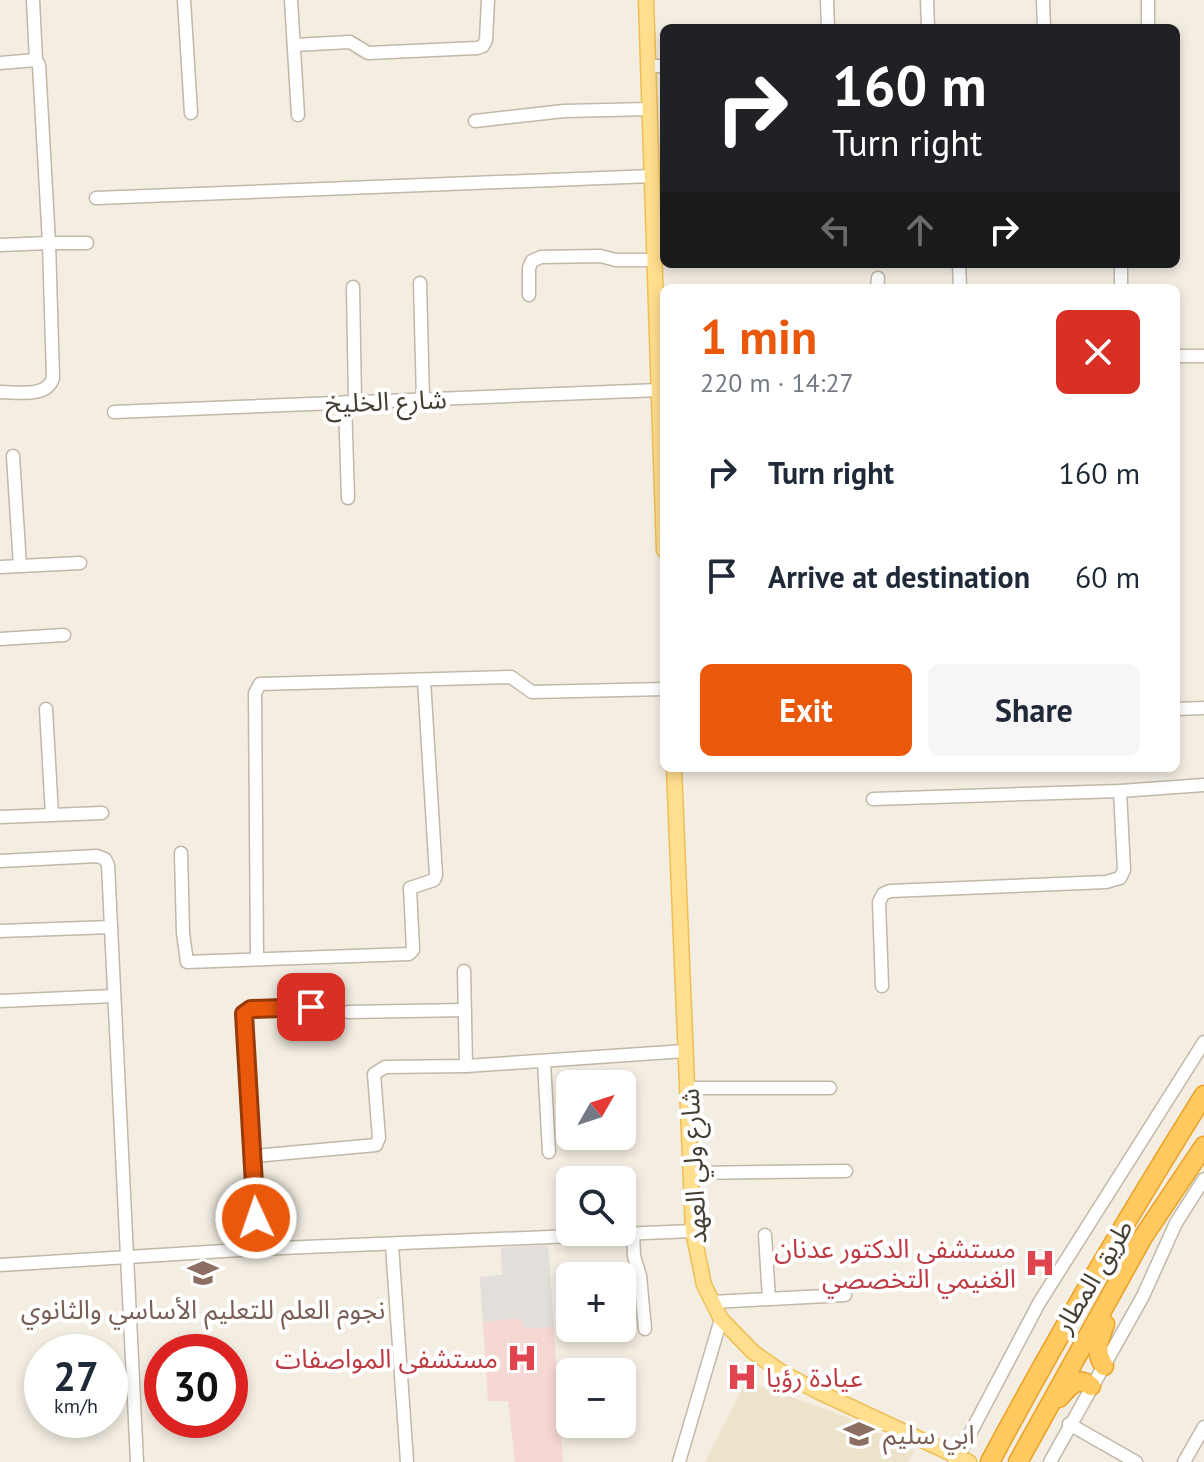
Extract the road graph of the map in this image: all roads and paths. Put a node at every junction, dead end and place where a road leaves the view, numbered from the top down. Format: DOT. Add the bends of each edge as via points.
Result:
graph roads {
  1 [pos="33,0"];
  2 [pos="184,0"];
  3 [pos="291,0"];
  4 [pos="488,0"];
  5 [pos="646,0"];
  6 [pos="827,0"];
  7 [pos="927,0"];
  8 [pos="1043,0"];
  9 [pos="1148,0"];
  10 [pos="828,24"];
  11 [pos="928,24"];
  12 [pos="1044,24"];
  13 [pos="1148,24"];
  14 [pos="294,45"];
  15 [pos="36,60"];
  16 [pos="0,63"];
  17 [pos="648,66"];
  18 [pos="660,66"];
  19 [pos="650,109"];
  20 [pos="191,113"];
  21 [pos="298,115"];
  22 [pos="475,121"];
  23 [pos="652,176"];
  24 [pos="96,198"];
  25 [pos="49,243"];
  26 [pos="87,243"];
  27 [pos="0,245"];
  28 [pos="655,260"];
  29 [pos="420,283"];
  30 [pos="353,287"];
  31 [pos="529,295"];
  32 [pos="1180,356"];
  33 [pos="1204,356"];
  34 [pos="659,390"];
  35 [pos="0,392"];
  36 [pos="660,397"];
  37 [pos="423,399"];
  38 [pos="350,402"];
  39 [pos="114,412"];
  40 [pos="13,456"];
  41 [pos="0,478"];
  42 [pos="15,478"];
  43 [pos="348,498"];
  44 [pos="80,563"];
  45 [pos="20,566"];
  46 [pos="0,567"];
  47 [pos="64,635"];
  48 [pos="0,639"];
  49 [pos="424,680"];
  50 [pos="660,689"];
  51 [pos="1204,708"];
  52 [pos="46,709"];
  53 [pos="1180,709"];
  54 [pos="674,772"];
  55 [pos="1204,785"];
  56 [pos="1120,791"];
  57 [pos="873,799"];
  58 [pos="102,813"];
  59 [pos="52,815"];
  60 [pos="0,817"];
  61 [pos="181,853"];
  62 [pos="0,861"];
  63 [pos="111,927"];
  64 [pos="0,931"];
  65 [pos="257,958"];
  66 [pos="464,971"];
  67 [pos="882,986"];
  68 [pos="114,996"];
  69 [pos="0,1001"];
  70 [pos="311,1007"];
  71 [pos="465,1010"];
  72 [pos="348,1012"];
  73 [pos="1204,1042"];
  74 [pos="685,1051"];
  75 [pos="544,1062"];
  76 [pos="466,1066"];
  77 [pos="688,1088"];
  78 [pos="830,1088"];
  79 [pos="1204,1095"];
  80 [pos="1204,1146"];
  81 [pos="549,1152"];
  82 [pos="254,1156"];
  83 [pos="846,1171"];
  84 [pos="691,1173"];
  85 [pos="1204,1179"];
  86 [pos="693,1231"];
  87 [pos="636,1233"];
  88 [pos="765,1235"];
  89 [pos="556,1237"];
  90 [pos="392,1245"];
  91 [pos="634,1246"];
  92 [pos="257,1249"];
  93 [pos="128,1259"];
  94 [pos="1130,1262"];
  95 [pos="0,1265"];
  96 [pos="845,1295"];
  97 [pos="769,1299"];
  98 [pos="712,1302"];
  99 [pos="721,1319"];
  100 [pos="645,1329"];
  101 [pos="1104,1366"];
  102 [pos="1091,1386"];
  103 [pos="1042,1419"];
  104 [pos="1069,1424"];
  105 [pos="1204,1427"];
  106 [pos="960,1461"];
  107 [pos="137,1462"];
  108 [pos="407,1462"];
  109 [pos="679,1462"];
  110 [pos="990,1462"];
  111 [pos="1018,1462"];
  112 [pos="1050,1462"];
  113 [pos="1136,1462"];
  114 [pos="1184,1462"];
  1 -- 15 [label="street"];
  2 -- 20 [label="street"];
  3 -- 14 [label="street"];
  4 -- 14 [label="street" via="486,40 477,48 368,53 350,42"];
  5 -- 17 [label="main road"];
  6 -- 10 [label="street"];
  7 -- 11 [label="street"];
  8 -- 12 [label="street"];
  9 -- 13 [label="street"];
  14 -- 21 [label="street"];
  15 -- 16 [label="street"];
  15 -- 25 [label="street"];
  17 -- 18 [label="street"];
  17 -- 19 [label="main road"];
  19 -- 22 [label="street"];
  19 -- 23 [label="main road"];
  23 -- 24 [label="street"];
  23 -- 28 [label="main road"];
  25 -- 26 [label="street"];
  25 -- 27 [label="street"];
  25 -- 35 [label="street" via="51,385 44,391"];
  28 -- 31 [label="street" via="541,257 529,268"];
  28 -- 34 [label="main road"];
  29 -- 37 [label="street"];
  30 -- 38 [label="street"];
  32 -- 33 [label="street"];
  34 -- 36 [label="main road"];
  34 -- 37 [label="street, شارع الخليخ"];
  37 -- 38 [label="street, شارع الخليخ"];
  38 -- 39 [label="street, شارع الخليخ"];
  38 -- 43 [label="street"];
  40 -- 42 [label="street"];
  41 -- 42 [label="street"];
  42 -- 45 [label="street"];
  44 -- 45 [label="street"];
  45 -- 46 [label="street"];
  47 -- 48 [label="street"];
  49 -- 50 [label="street" via="511,677 532,692"];
  49 -- 65 [label="street" via="257,687"];
  49 -- 65 [label="street" via="436,875 429,883 410,888 413,950"];
  51 -- 53 [label="street"];
  52 -- 59 [label="street"];
  54 -- 74 [label="main road, شارع ولي العهد"];
  55 -- 56 [label="street"];
  56 -- 57 [label="street"];
  56 -- 67 [label="street" via="1120,878 883,894"];
  58 -- 59 [label="street"];
  59 -- 60 [label="street"];
  61 -- 65 [label="street" via="187,962"];
  62 -- 63 [label="street" via="103,857 108,865"];
  63 -- 64 [label="street"];
  63 -- 68 [label="street"];
  66 -- 71 [label="street"];
  68 -- 69 [label="street"];
  68 -- 93 [label="street"];
  70 -- 82 [label="street" via="251,1009 244,1014"];
  71 -- 72 [label="street"];
  71 -- 76 [label="street"];
  73 -- 106 [label="street" via="1053,1279"];
  74 -- 75 [label="street"];
  74 -- 77 [label="main road, شارع ولي العهد"];
  75 -- 76 [label="street"];
  75 -- 81 [label="street"];
  76 -- 82 [label="street" via="379,1069 374,1074 376,1145"];
  77 -- 78 [label="street"];
  77 -- 84 [label="main road, شارع ولي العهد"];
  79 -- 110 [label="highway, طريق المطار" via="1104,1255"];
  80 -- 94 [label="highway, طريق المطار"];
  82 -- 92 [label="street"];
  83 -- 84 [label="street"];
  84 -- 86 [label="main road, شارع ولي العهد"];
  85 -- 101 [label="street"];
  86 -- 87 [label="street"];
  86 -- 98 [label="main road, شارع ولي العهد"];
  88 -- 97 [label="street"];
  89 -- 90 [label="street"];
  90 -- 92 [label="street"];
  90 -- 108 [label="street"];
  91 -- 100 [label="street"];
  92 -- 93 [label="street"];
  93 -- 95 [label="street"];
  93 -- 107 [label="street"];
  94 -- 101 [label="highway" via="1098,1341"];
  94 -- 103 [label="highway, طريق المطار"];
  96 -- 97 [label="street"];
  97 -- 98 [label="street"];
  98 -- 99 [label="main road, شارع ولي العهد"];
  99 -- 106 [label="main road, شارع ولي العهد" via="783,1373"];
  99 -- 109 [label="street"];
  101 -- 102 [label="street"];
  102 -- 103 [label="highway" via="1083,1381 1072,1384"];
  102 -- 104 [label="street"];
  103 -- 111 [label="highway, طريق المطار"];
  104 -- 112 [label="street"];
  104 -- 113 [label="street"];
  105 -- 114 [label="street"];
}
